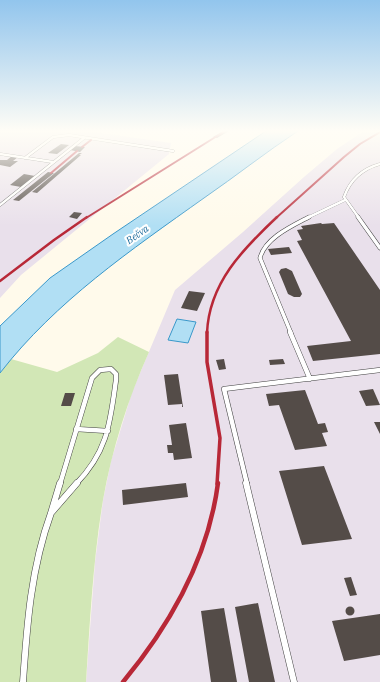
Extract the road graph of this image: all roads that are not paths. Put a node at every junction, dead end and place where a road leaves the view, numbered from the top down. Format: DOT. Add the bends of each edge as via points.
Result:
graph roads {
  1 [pos="52,163"];
  2 [pos="380,164"];
  3 [pos="345,200"];
  4 [pos="0,205"];
  5 [pos="380,248"];
  6 [pos="380,370"];
  7 [pos="310,379"];
  8 [pos="76,429"];
  9 [pos="108,431"];
  10 [pos="51,513"];
  11 [pos="23,682"];
  12 [pos="294,682"];
  1 -- 4 [label="lane"];
  2 -- 3 [label="lane" via="368,167 350,183 345,191"];
  3 -- 5 [label="lane"];
  3 -- 7 [label="lane" via="333,204 275,237 264,248 260,258"];
  6 -- 7 [label="lane"];
  7 -- 12 [label="lane" via="224,389"];
  8 -- 9 [label="lane"];
  8 -- 9 [label="lane" via="92,378 98,371 107,368 114,370 116,380"];
  8 -- 10 [label="lane"];
  9 -- 10 [label="lane" via="96,459"];
  10 -- 11 [label="lane" via="37,557 31,592"];
}
